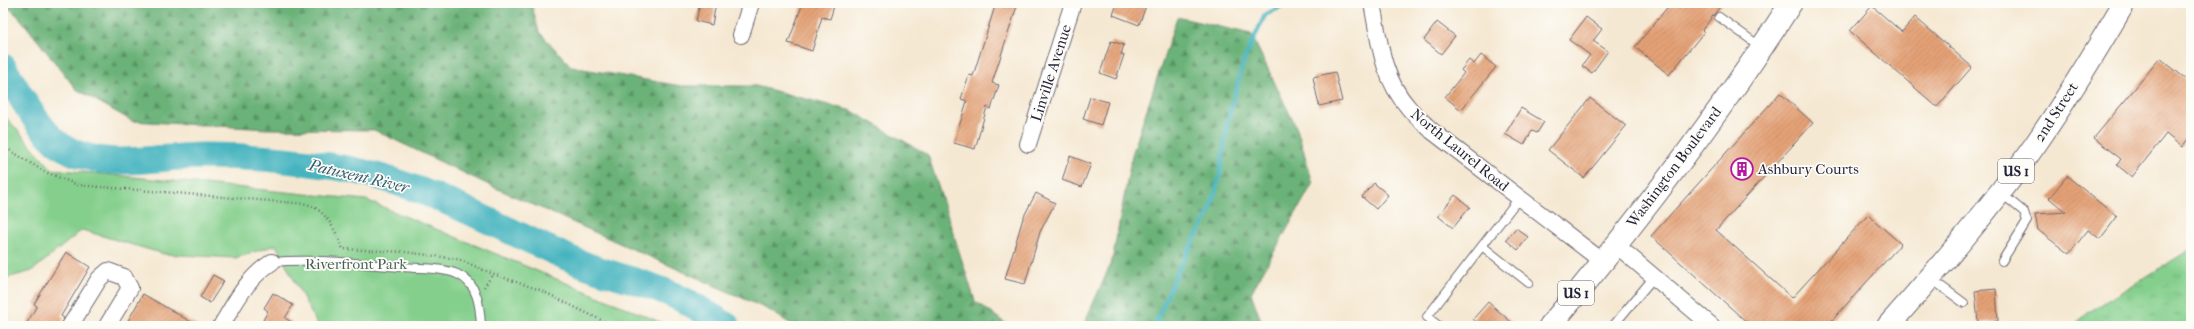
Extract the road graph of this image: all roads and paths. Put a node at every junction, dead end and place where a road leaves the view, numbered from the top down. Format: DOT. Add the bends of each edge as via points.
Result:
graph roads {
  1 [pos="751,3"];
  2 [pos="1074,3"];
  3 [pos="1372,3"];
  4 [pos="1791,3"];
  5 [pos="2124,3"];
  6 [pos="1719,18"];
  7 [pos="741,35"];
  8 [pos="1762,47"];
  9 [pos="1028,144"];
  10 [pos="3,146"];
  11 [pos="2000,192"];
  12 [pos="1519,198"];
  13 [pos="1482,246"];
  14 [pos="1609,253"];
  15 [pos="2002,261"];
  16 [pos="272,262"];
  17 [pos="1654,277"];
  18 [pos="1929,277"];
  19 [pos="1529,283"];
  20 [pos="1964,304"];
  21 [pos="1554,325"];
  22 [pos="70,326"];
  23 [pos="107,326"];
  24 [pos="222,326"];
  25 [pos="481,326"];
  26 [pos="613,326"];
  27 [pos="1439,326"];
  28 [pos="1613,326"];
  29 [pos="1712,326"];
  30 [pos="1888,326"];
  1 -- 7 [label="street"];
  2 -- 9 [label="street, Linville Avenue"];
  3 -- 12 [label="street, North Laurel Road" via="1386,70 1407,107 1432,131"];
  4 -- 8 [label="main road, Washington Boulevard / US 1"];
  5 -- 11 [label="main road, 2nd Street / US 1" via="2068,96"];
  6 -- 8 [label="lane"];
  8 -- 14 [label="main road, Washington Boulevard / US 1" via="1680,162"];
  10 -- 26 [label="path" via="45,172 78,185 307,204 318,208 337,234 344,249 405,252 458,259 540,290"];
  11 -- 15 [label="lane" via="2024,212 2027,220"];
  11 -- 18 [label="main road, 2nd Street / US 1"];
  12 -- 13 [label="lane"];
  12 -- 14 [label="street, North Laurel Road"];
  13 -- 19 [label="lane"];
  13 -- 27 [label="lane" via="1426,317"];
  14 -- 17 [label="street, North Laurel Road"];
  14 -- 21 [label="main road, Washington Boulevard / US 1"];
  16 -- 24 [label="street" via="257,272 248,283"];
  16 -- 25 [label="lane" via="289,260 349,263 438,270 457,274 478,295"];
  17 -- 28 [label="lane"];
  17 -- 29 [label="street, North Laurel Road"];
  18 -- 20 [label="lane"];
  18 -- 30 [label="main road, 2nd Street / US 1"];
  22 -- 23 [label="street" via="99,279 108,271 124,277 130,288"];
}
